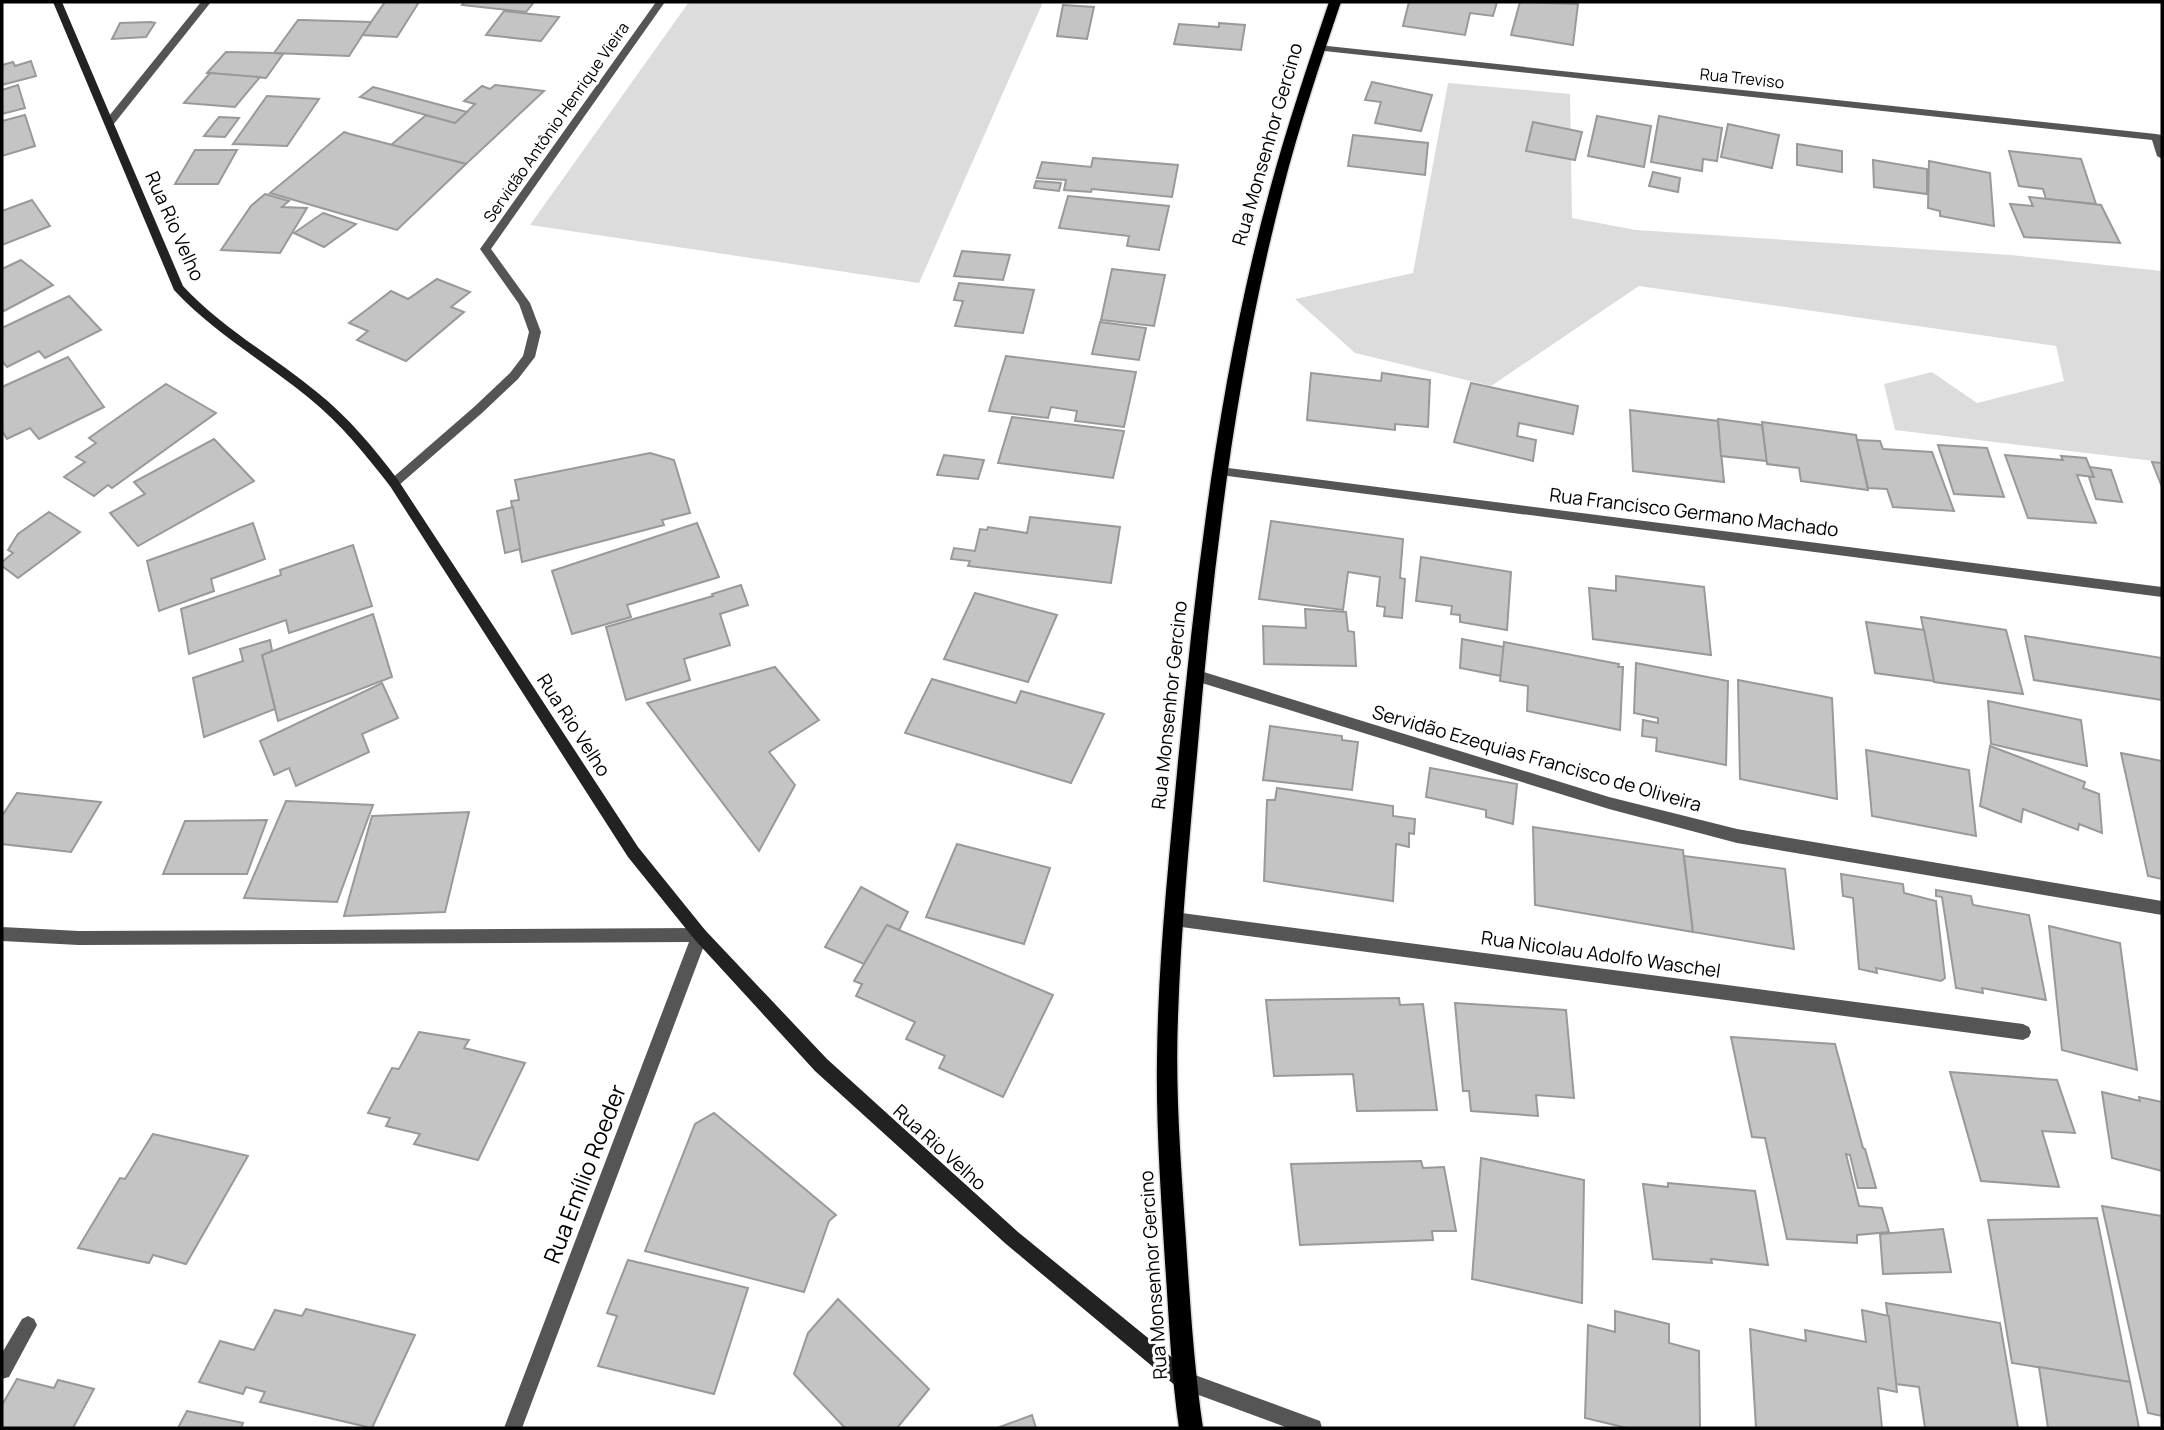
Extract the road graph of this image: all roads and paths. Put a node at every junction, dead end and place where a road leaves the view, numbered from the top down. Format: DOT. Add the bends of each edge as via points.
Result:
graph roads {
  1 [pos="57,2"];
  2 [pos="206,2"];
  3 [pos="660,2"];
  4 [pos="1335,2"];
  5 [pos="1318,48"];
  6 [pos="109,123"];
  7 [pos="2159,138"];
  8 [pos="2162,156"];
  9 [pos="1220,471"];
  10 [pos="394,483"];
  11 [pos="2162,592"];
  12 [pos="1195,675"];
  13 [pos="2162,908"];
  14 [pos="1174,919"];
  15 [pos="2,934"];
  16 [pos="700,935"];
  17 [pos="2022,1032"];
  18 [pos="28,1325"];
  19 [pos="2,1370"];
  20 [pos="1184,1380"];
  21 [pos="513,1428"];
  22 [pos="1191,1428"];
  23 [pos="1313,1428"];
  1 -- 6 [label="street, Rua Rio Velho"];
  2 -- 6 [label="street"];
  3 -- 10 [label="street, Servidão Antônio Henrique Vieira" via="485,248 524,303 535,332 529,357 478,410"];
  4 -- 5 [label="main road, Rua Monsenhor Gercino"];
  5 -- 7 [label="street, Rua Treviso"];
  5 -- 9 [label="main road, Rua Monsenhor Gercino" via="1265,237"];
  6 -- 10 [label="street, Rua Rio Velho" via="178,287 226,335 329,408"];
  7 -- 8 [label="street"];
  9 -- 11 [label="street, Rua Francisco Germano Machado"];
  9 -- 12 [label="main road, Rua Monsenhor Gercino"];
  10 -- 16 [label="street, Rua Rio Velho" via="633,852"];
  12 -- 13 [label="street, Servidão Ezequias Francisco de Oliveira" via="1609,803 1737,836"];
  12 -- 14 [label="main road, Rua Monsenhor Gercino"];
  14 -- 17 [label="street, Rua Nicolau Adolfo Waschel"];
  14 -- 20 [label="main road, Rua Monsenhor Gercino" via="1166,1095"];
  15 -- 16 [label="street" via="79,938"];
  16 -- 20 [label="street, Rua Rio Velho" via="839,1083 1012,1238"];
  16 -- 21 [label="street, Rua Emílio Roeder"];
  18 -- 19 [label="street"];
  20 -- 22 [label="main road, Rua Monsenhor Gercino"];
  20 -- 23 [label="street"];
}
